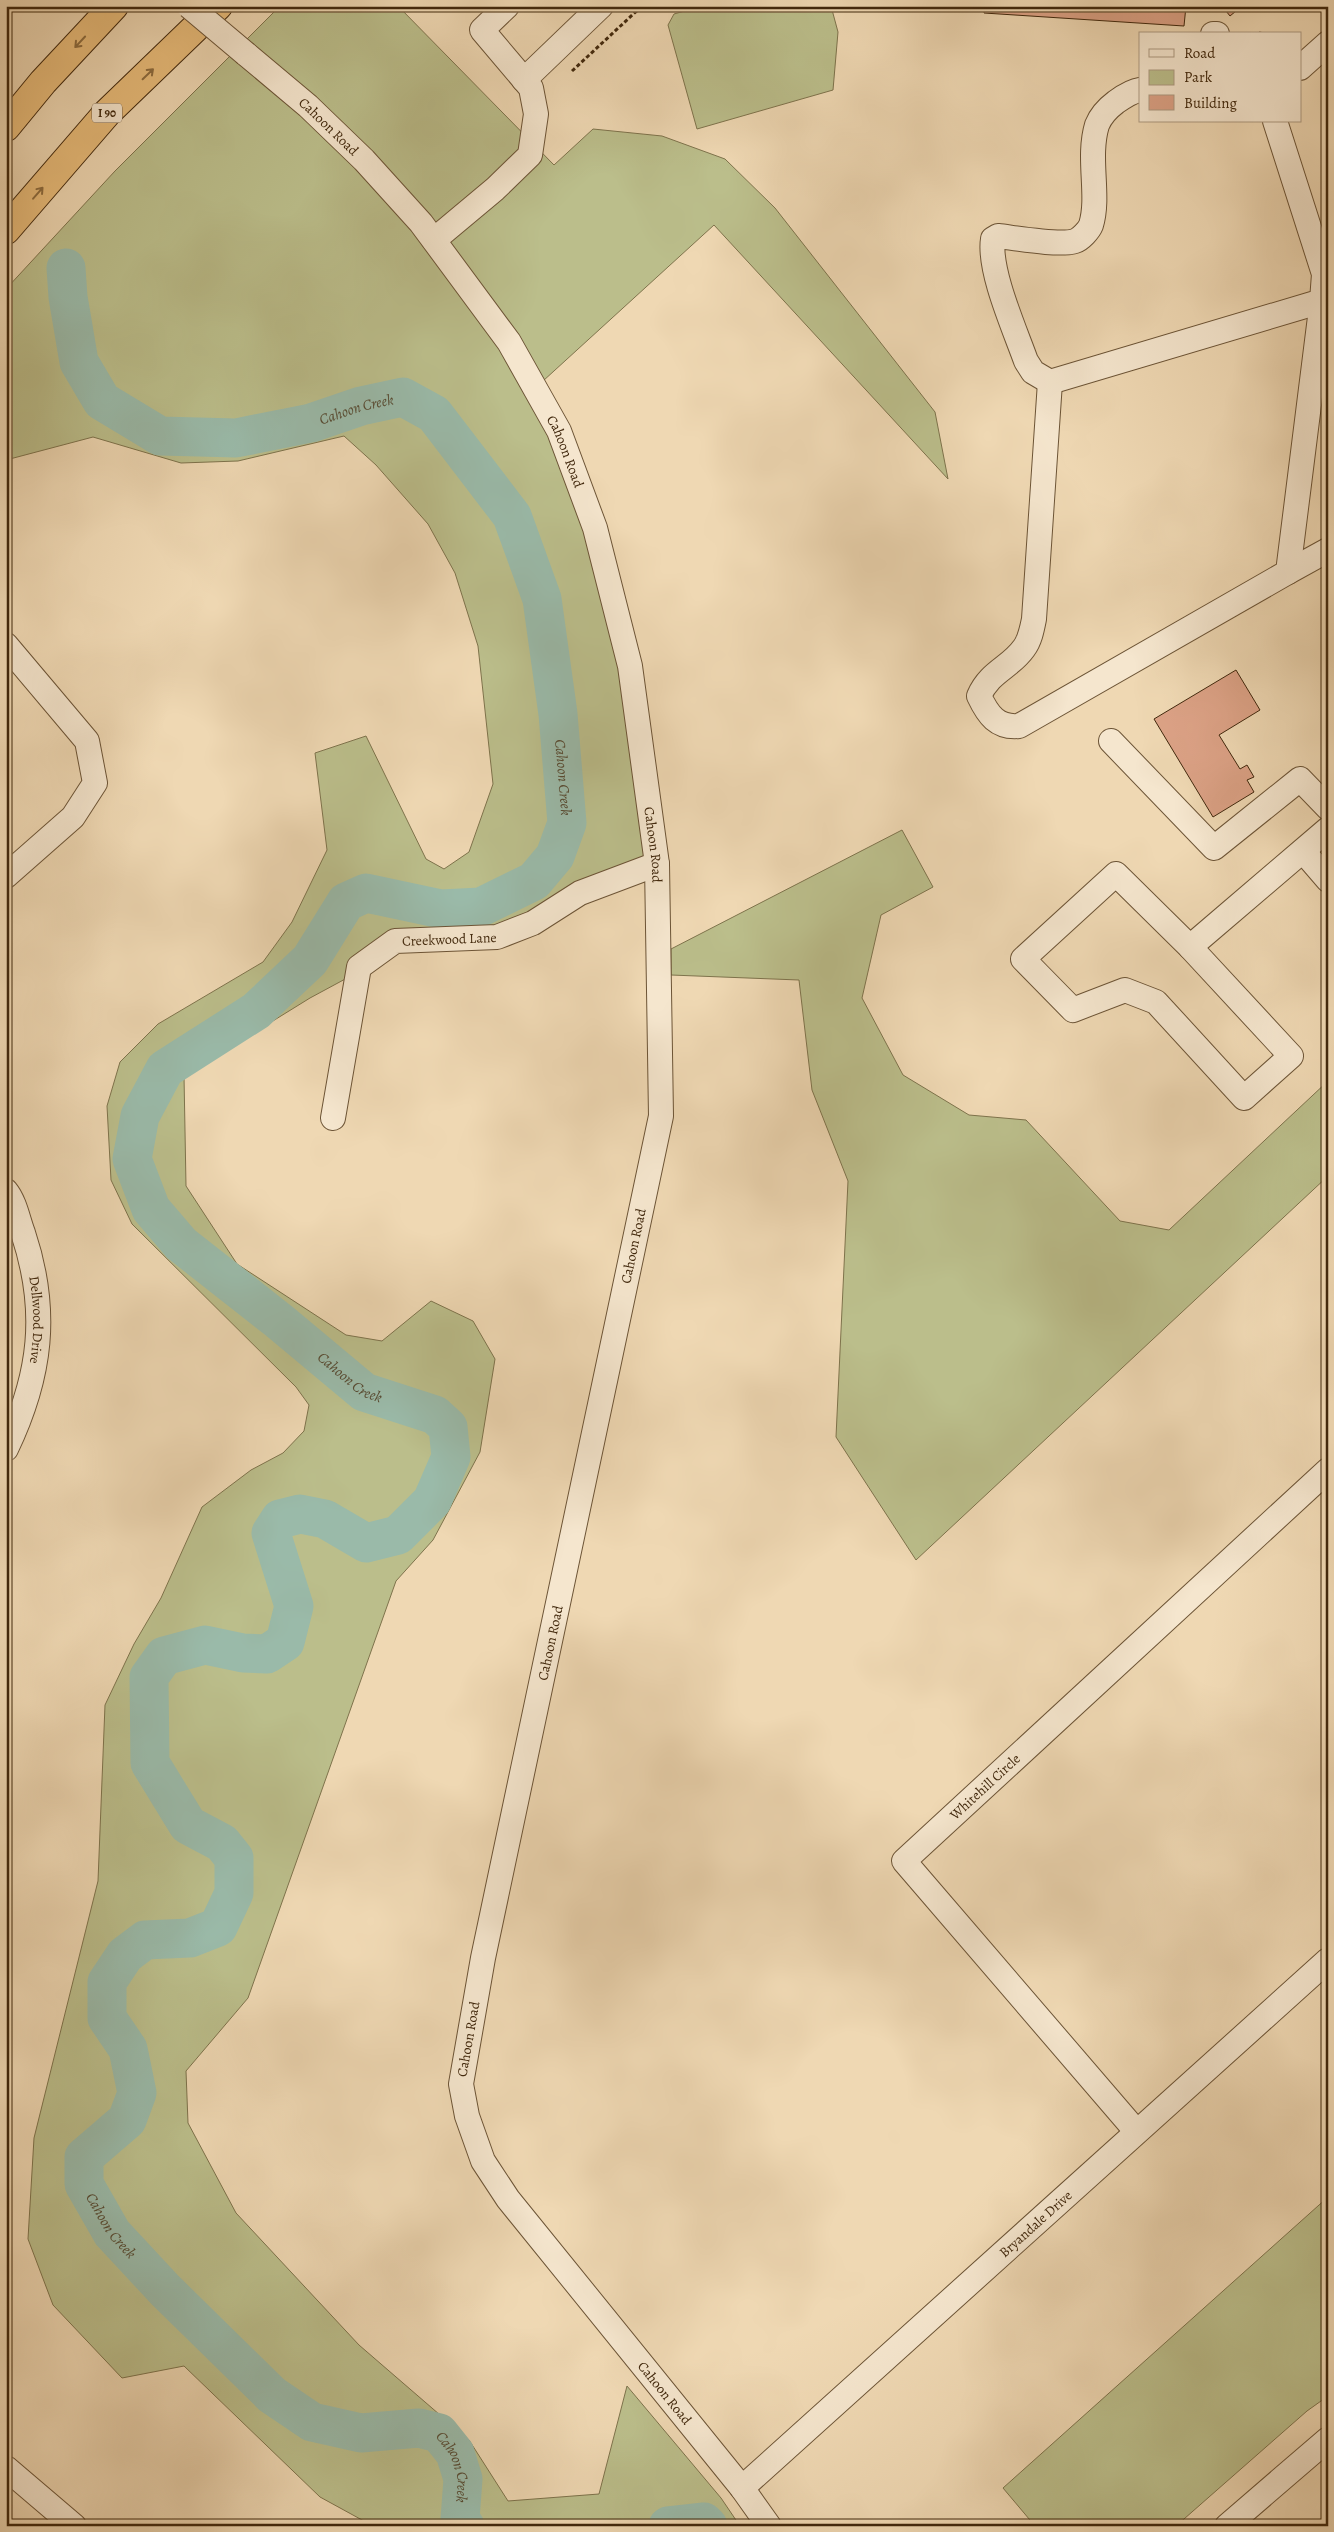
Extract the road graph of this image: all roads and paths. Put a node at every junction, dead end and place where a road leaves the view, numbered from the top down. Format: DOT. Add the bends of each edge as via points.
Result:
graph roads {
  1 [pos="114,6"];
  2 [pos="189,6"];
  3 [pos="218,6"];
  4 [pos="507,6"];
  5 [pos="601,6"];
  6 [pos="642,6"];
  7 [pos="572,71"];
  8 [pos="524,80"];
  9 [pos="1139,90"];
  10 [pos="1275,122"];
  11 [pos="6,127"];
  12 [pos="6,230"];
  13 [pos="434,240"];
  14 [pos="1322,301"];
  15 [pos="1050,382"];
  16 [pos="1328,550"];
  17 [pos="1288,572"];
  18 [pos="6,645"];
  19 [pos="1111,741"];
  20 [pos="1328,808"];
  21 [pos="1328,829"];
  22 [pos="1303,850"];
  23 [pos="657,864"];
  24 [pos="6,876"];
  25 [pos="1328,880"];
  26 [pos="1190,948"];
  27 [pos="333,1118"];
  28 [pos="6,1191"];
  29 [pos="6,1449"];
  30 [pos="1328,1470"];
  31 [pos="1328,1960"];
  32 [pos="1136,2132"];
  33 [pos="1328,2439"];
  34 [pos="6,2468"];
  35 [pos="742,2488"];
  36 [pos="74,2526"];
  37 [pos="769,2526"];
  38 [pos="1227,2526"];
  1 -- 11 [label="highway, one-way"];
  2 -- 13 [label="street, Cahoon Road, bridge" via="308,106 357,153"];
  12 -- 3 [label="highway, I 90, one-way" via="107,113"];
  4 -- 8 [label="street" via="482,30"];
  5 -- 8 [label="street"];
  6 -- 7 [label="path"];
  8 -- 13 [label="street" via="531,88 536,114 530,155"];
  9 -- 15 [label="street" via="1107,109 1098,124 1092,161 1093,213 1090,227 1082,236 1075,241 1057,242 998,236 992,239 994,266 1026,361 1033,372"];
  10 -- 14 [label="street" via="1324,274"];
  13 -- 23 [label="street, Cahoon Road" via="509,342 559,431 596,528 630,666"];
  14 -- 15 [label="street"];
  14 -- 17 [label="street"];
  15 -- 17 [label="street" via="1034,619 1024,649 992,675 979,696 997,723 1019,726"];
  16 -- 17 [label="street"];
  18 -- 24 [label="street" via="87,741 95,783 73,817"];
  19 -- 20 [label="street" via="1214,848 1300,779"];
  21 -- 22 [label="street"];
  22 -- 25 [label="street"];
  22 -- 26 [label="street"];
  23 -- 27 [label="street, Creekwood Lane" via="580,893 532,923 498,937 395,941 358,967"];
  23 -- 35 [label="street, Cahoon Road" via="661,1116 483,1958 461,2084 467,2116 483,2161 508,2199"];
  26 -- 26 [label="street" via="1116,874 1023,959 1073,1010 1125,990 1156,1002 1244,1098 1291,1056"];
  28 -- 29 [label="street, Dellwood Drive" via="30,1256 39,1315 34,1376"];
  30 -- 32 [label="street, Whitehill Circle" via="904,1861"];
  31 -- 32 [label="street, Bryandale Drive"];
  32 -- 35 [label="street, Bryandale Drive"];
  33 -- 38 [label="street"];
  34 -- 36 [label="street"];
  35 -- 37 [label="street, Cahoon Road"];
}
